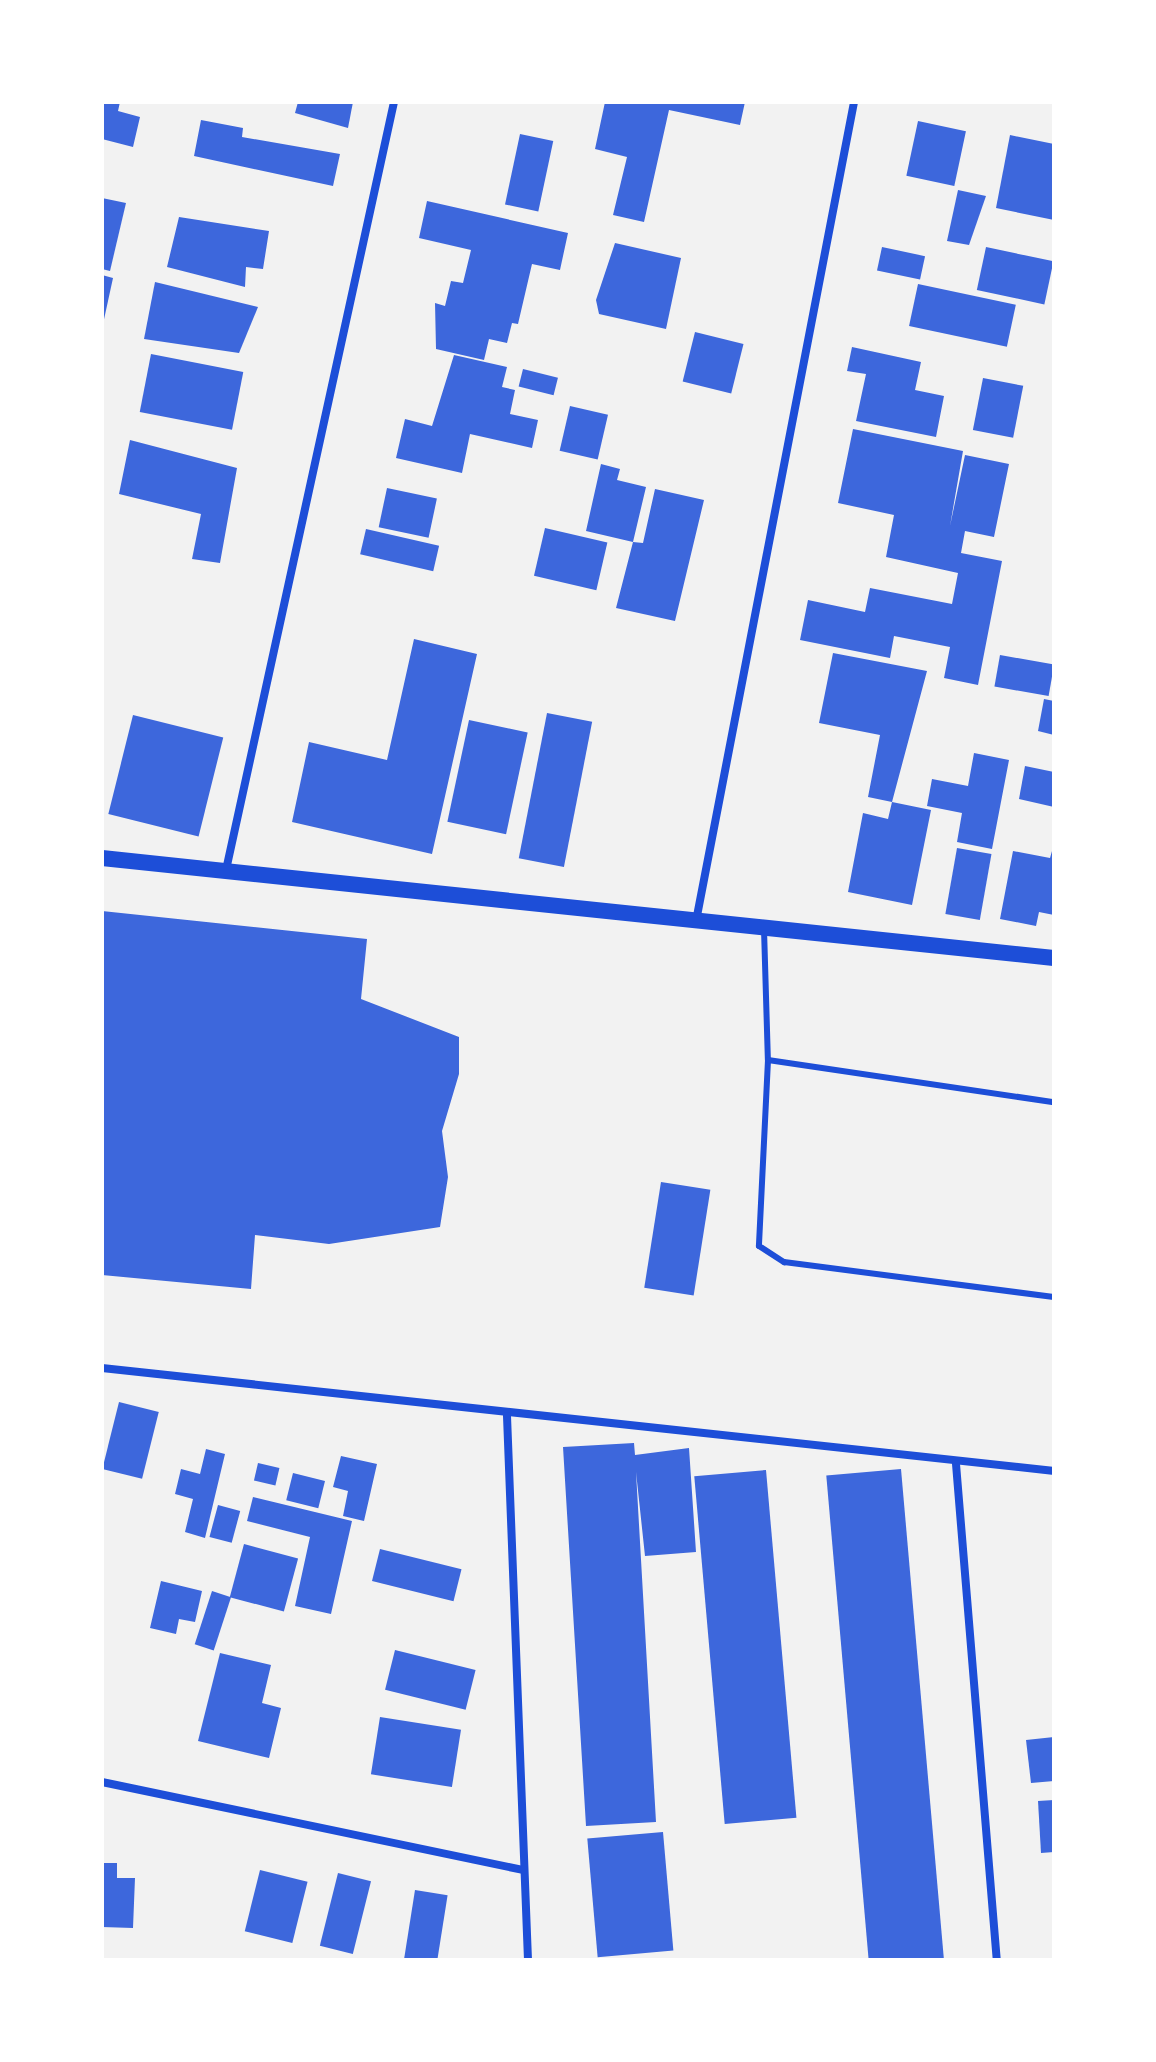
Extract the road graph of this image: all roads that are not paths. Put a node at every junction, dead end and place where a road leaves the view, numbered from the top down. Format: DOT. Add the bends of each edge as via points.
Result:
graph roads {
  1 [pos="394,102"];
  2 [pos="854,102"];
  3 [pos="102,858"];
  4 [pos="226,870"];
  5 [pos="697,916"];
  6 [pos="764,925"];
  7 [pos="1054,958"];
  8 [pos="768,1060"];
  9 [pos="1054,1102"];
  10 [pos="1054,1297"];
  11 [pos="102,1368"];
  12 [pos="507,1416"];
  13 [pos="956,1464"];
  14 [pos="1054,1471"];
  15 [pos="102,1782"];
  16 [pos="524,1870"];
  17 [pos="528,1960"];
  18 [pos="997,1960"];
  1 -- 4 [label="street"];
  2 -- 5 [label="street"];
  3 -- 4 [label="main road"];
  4 -- 5 [label="main road"];
  5 -- 6 [label="main road"];
  6 -- 7 [label="main road"];
  6 -- 8 [label="lane"];
  8 -- 9 [label="lane"];
  8 -- 10 [label="lane" via="754,1231 768,1256"];
  11 -- 12 [label="street"];
  12 -- 13 [label="street"];
  12 -- 16 [label="street"];
  13 -- 14 [label="street"];
  13 -- 18 [label="street"];
  15 -- 16 [label="street"];
  16 -- 17 [label="street"];
}
